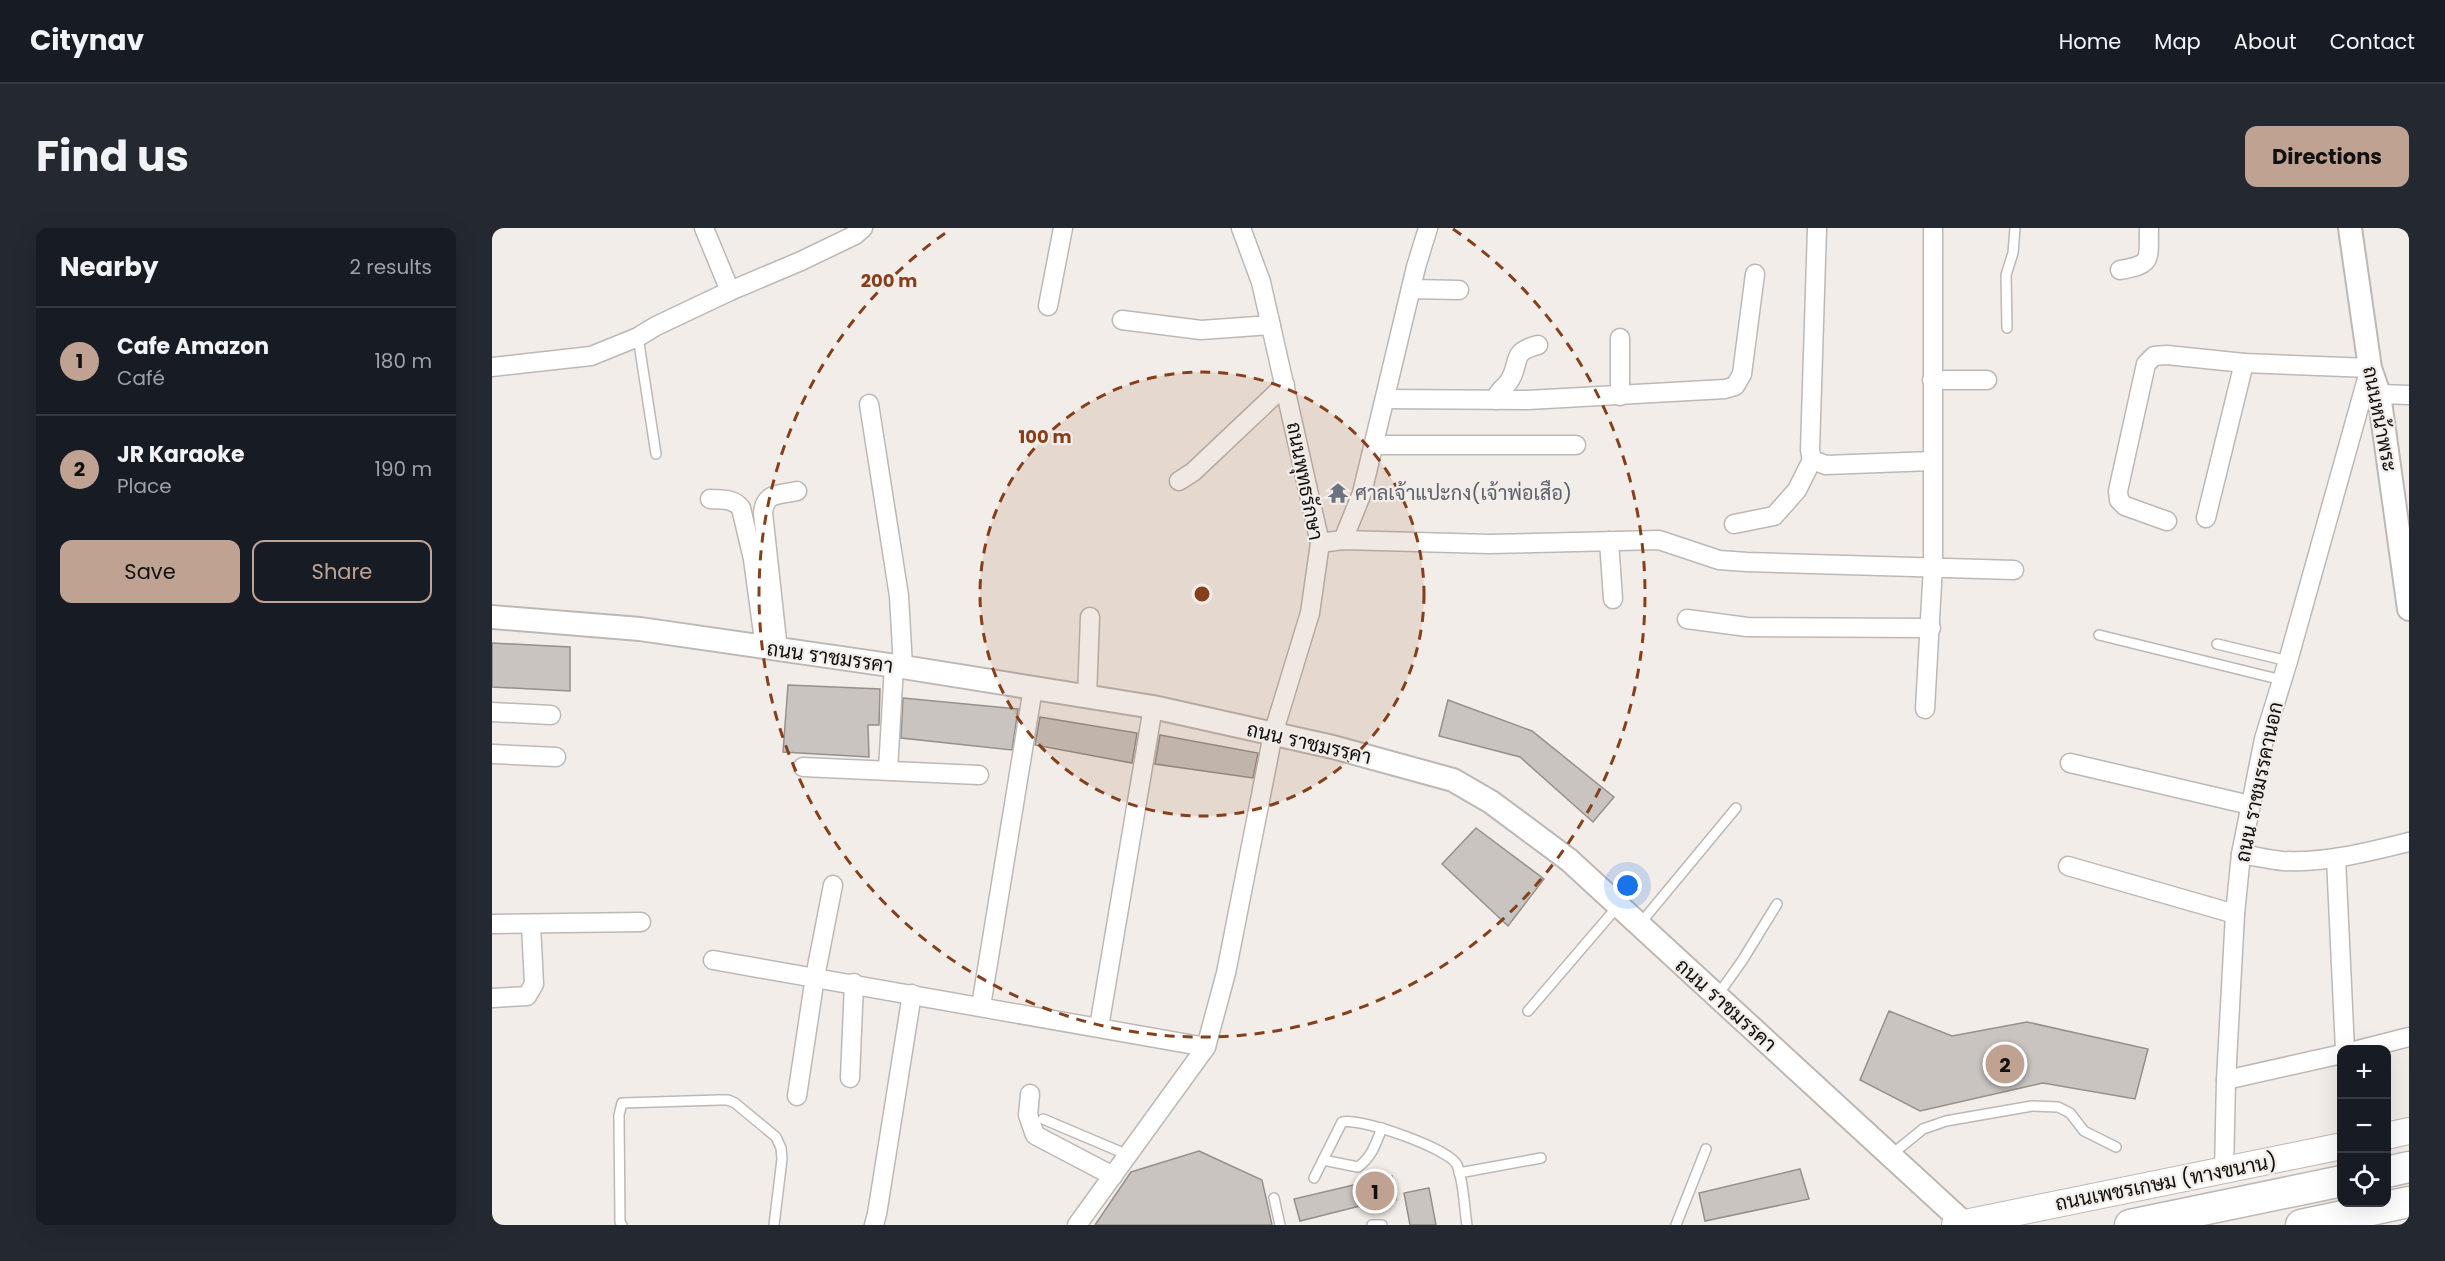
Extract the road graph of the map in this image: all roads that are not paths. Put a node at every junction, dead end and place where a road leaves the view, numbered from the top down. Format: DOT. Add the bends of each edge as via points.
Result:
graph roads {
  1 [pos="704,228"];
  2 [pos="1063,228"];
  3 [pos="1241,228"];
  4 [pos="1428,228"];
  5 [pos="1817,228"];
  6 [pos="1933,228"];
  7 [pos="2015,228"];
  8 [pos="2149,228"];
  9 [pos="2350,228"];
  10 [pos="856,230"];
  11 [pos="2120,270"];
  12 [pos="1755,274"];
  13 [pos="1411,289"];
  14 [pos="1459,290"];
  15 [pos="729,291"];
  16 [pos="1048,306"];
  17 [pos="1122,320"];
  18 [pos="1271,325"];
  19 [pos="2007,328"];
  20 [pos="639,337"];
  21 [pos="1620,338"];
  22 [pos="1538,345"];
  23 [pos="2244,363"];
  24 [pos="492,367"];
  25 [pos="2370,368"];
  26 [pos="1932,380"];
  27 [pos="1987,380"];
  28 [pos="1285,385"];
  29 [pos="2379,394"];
  30 [pos="2409,395"];
  31 [pos="1620,396"];
  32 [pos="1385,399"];
  33 [pos="1495,400"];
  34 [pos="869,405"];
  35 [pos="1374,445"];
  36 [pos="1576,445"];
  37 [pos="656,454"];
  38 [pos="1812,460"];
  39 [pos="1932,461"];
  40 [pos="1179,481"];
  41 [pos="797,491"];
  42 [pos="710,499"];
  43 [pos="2206,518"];
  44 [pos="2168,521"];
  45 [pos="1734,524"];
  46 [pos="1343,540"];
  47 [pos="1610,541"];
  48 [pos="1320,543"];
  49 [pos="1933,566"];
  50 [pos="2014,570"];
  51 [pos="2407,573"];
  52 [pos="1613,599"];
  53 [pos="2409,609"];
  54 [pos="492,617"];
  55 [pos="1090,617"];
  56 [pos="1687,619"];
  57 [pos="1930,628"];
  58 [pos="2099,635"];
  59 [pos="2217,644"];
  60 [pos="772,649"];
  61 [pos="2288,661"];
  62 [pos="898,666"];
  63 [pos="2282,680"];
  64 [pos="1033,688"];
  65 [pos="1087,697"];
  66 [pos="1153,707"];
  67 [pos="1924,709"];
  68 [pos="492,712"];
  69 [pos="551,715"];
  70 [pos="1273,734"];
  71 [pos="492,754"];
  72 [pos="556,757"];
  73 [pos="2070,763"];
  74 [pos="803,767"];
  75 [pos="888,770"];
  76 [pos="979,775"];
  77 [pos="2250,805"];
  78 [pos="1736,808"];
  79 [pos="2409,842"];
  80 [pos="2241,854"];
  81 [pos="2336,858"];
  82 [pos="2068,866"];
  83 [pos="833,885"];
  84 [pos="1777,904"];
  85 [pos="1618,906"];
  86 [pos="2235,914"];
  87 [pos="641,922"];
  88 [pos="492,924"];
  89 [pos="531,925"];
  90 [pos="1639,925"];
  91 [pos="713,960"];
  92 [pos="815,977"];
  93 [pos="854,983"];
  94 [pos="912,994"];
  95 [pos="1717,996"];
  96 [pos="492,998"];
  97 [pos="981,1006"];
  98 [pos="1528,1011"];
  99 [pos="1099,1027"];
  100 [pos="2409,1037"];
  101 [pos="2345,1045"];
  102 [pos="2378,1045"];
  103 [pos="1206,1047"];
  104 [pos="2337,1055"];
  105 [pos="850,1078"];
  106 [pos="2226,1080"];
  107 [pos="1030,1094"];
  108 [pos="797,1096"];
  109 [pos="1043,1119"];
  110 [pos="1382,1128"];
  111 [pos="2409,1131"];
  112 [pos="2391,1135"];
  113 [pos="2116,1147"];
  114 [pos="2337,1147"];
  115 [pos="1706,1149"];
  116 [pos="1128,1155"];
  117 [pos="1891,1155"];
  118 [pos="1541,1158"];
  119 [pos="1323,1160"];
  120 [pos="2409,1167"];
  121 [pos="2391,1171"];
  122 [pos="2224,1172"];
  123 [pos="1459,1173"];
  124 [pos="1113,1176"];
  125 [pos="1314,1178"];
  126 [pos="2337,1182"];
  127 [pos="1274,1198"];
  128 [pos="2409,1202"];
  129 [pos="1959,1224"];
  130 [pos="622,1225"];
  131 [pos="774,1225"];
  132 [pos="874,1225"];
  133 [pos="1077,1225"];
  134 [pos="1280,1225"];
  135 [pos="1372,1225"];
  136 [pos="1382,1225"];
  137 [pos="1467,1225"];
  138 [pos="1676,1225"];
  139 [pos="2130,1225"];
  140 [pos="2301,1225"];
  1 -- 15 [label="street"];
  2 -- 16 [label="street"];
  3 -- 18 [label="street, ถนนพุทธรักษา" via="1261,282"];
  4 -- 13 [label="street"];
  5 -- 38 [label="street"];
  6 -- 26 [label="street"];
  7 -- 19 [label="lane" via="2006,275"];
  8 -- 11 [label="street" via="2146,262"];
  9 -- 25 [label="street, ถนนหน้าพระ"];
  10 -- 15 [label="street" via="762,279"];
  12 -- 31 [label="street" via="1742,374 1735,386"];
  13 -- 14 [label="street"];
  13 -- 32 [label="street"];
  15 -- 20 [label="street"];
  17 -- 18 [label="street" via="1201,330"];
  18 -- 28 [label="street, ถนนพุทธรักษา"];
  20 -- 24 [label="street" via="591,356"];
  20 -- 37 [label="lane"];
  21 -- 31 [label="street"];
  22 -- 33 [label="street" via="1518,355 1510,381"];
  23 -- 25 [label="street"];
  23 -- 43 [label="street"];
  23 -- 44 [label="street" via="2167,355 2154,356 2146,364 2119,500 2125,507"];
  25 -- 29 [label="street, ถนนหน้าพระ"];
  25 -- 61 [label="street, ถนน ราชมรรคานอก"];
  26 -- 27 [label="street"];
  26 -- 39 [label="street"];
  28 -- 40 [label="street"];
  28 -- 48 [label="street, ถนนพุทธรักษา"];
  29 -- 30 [label="street"];
  29 -- 51 [label="street, ถนนหน้าพระ"];
  31 -- 33 [label="street"];
  32 -- 33 [label="street"];
  32 -- 35 [label="street"];
  34 -- 62 [label="street" via="899,596"];
  35 -- 36 [label="street"];
  35 -- 46 [label="street" via="1362,494"];
  38 -- 39 [label="street" via="1826,465"];
  38 -- 45 [label="street" via="1797,490 1774,516"];
  39 -- 49 [label="street"];
  41 -- 60 [label="street" via="771,497 764,503"];
  42 -- 60 [label="street" via="731,500 741,508"];
  46 -- 47 [label="street" via="1489,544"];
  46 -- 48 [label="street"];
  47 -- 49 [label="street" via="1659,540 1719,560"];
  47 -- 52 [label="street"];
  48 -- 70 [label="street, ถนนพุทธรักษา" via="1310,613"];
  49 -- 50 [label="street"];
  49 -- 57 [label="street"];
  51 -- 53 [label="street, ถนนหน้าพระ"];
  54 -- 60 [label="street, ถนน ราชมรรคา" via="640,628"];
  55 -- 65 [label="street"];
  56 -- 57 [label="street" via="1747,627"];
  57 -- 67 [label="street"];
  58 -- 63 [label="lane"];
  59 -- 61 [label="lane"];
  60 -- 62 [label="street, ถนน ราชมรรคา"];
  61 -- 63 [label="street, ถนน ราชมรรคานอก"];
  62 -- 64 [label="street, ถนน ราชมรรคา"];
  62 -- 75 [label="street"];
  63 -- 77 [label="street, ถนน ราชมรรคานอก"];
  64 -- 65 [label="street, ถนน ราชมรรคา"];
  64 -- 97 [label="street"];
  65 -- 66 [label="street, ถนน ราชมรรคา"];
  66 -- 70 [label="street, ถนน ราชมรรคา"];
  66 -- 99 [label="street"];
  68 -- 69 [label="street"];
  70 -- 85 [label="street, ถนน ราชมรรคา" via="1453,780 1491,802 1569,860"];
  70 -- 103 [label="street, ถนนพุทธรักษา" via="1226,973"];
  71 -- 72 [label="street"];
  73 -- 77 [label="street"];
  74 -- 75 [label="street"];
  75 -- 76 [label="street"];
  77 -- 80 [label="street, ถนน ราชมรรคานอก"];
  78 -- 90 [label="lane"];
  79 -- 81 [label="street"];
  80 -- 81 [label="street" via="2280,861"];
  80 -- 86 [label="street, ถนน ราชมรรคานอก"];
  81 -- 101 [label="street"];
  82 -- 86 [label="street"];
  83 -- 92 [label="street"];
  84 -- 95 [label="lane"];
  85 -- 90 [label="street, ถนน ราชมรรคา"];
  85 -- 98 [label="lane"];
  86 -- 106 [label="street, ถนน ราชมรรคานอก"];
  87 -- 89 [label="street"];
  88 -- 89 [label="street"];
  89 -- 96 [label="street" via="534,984 530,993"];
  90 -- 95 [label="street, ถนน ราชมรรคา"];
  91 -- 92 [label="street"];
  92 -- 93 [label="street"];
  92 -- 108 [label="street"];
  93 -- 94 [label="street"];
  93 -- 105 [label="street"];
  94 -- 97 [label="street"];
  94 -- 132 [label="street"];
  95 -- 117 [label="street, ถนน ราชมรรคา"];
  97 -- 99 [label="street"];
  99 -- 103 [label="street"];
  100 -- 102 [label="street"];
  103 -- 116 [label="street"];
  104 -- 106 [label="street"];
  106 -- 122 [label="street, ถนน ราชมรรคานอก"];
  107 -- 124 [label="street" via="1028,1115 1035,1135"];
  109 -- 116 [label="lane"];
  110 -- 119 [label="lane" via="1374,1148 1358,1167"];
  110 -- 119 [label="lane" via="1344,1121"];
  110 -- 123 [label="lane" via="1453,1160"];
  111 -- 112 [label="main road"];
  113 -- 117 [label="lane" via="2084,1131 2070,1113 2058,1107 2032,1106 1931,1126"];
  114 -- 122 [label="main road, ถนนเพชรเกษม (ทางขนาน)"];
  115 -- 138 [label="lane"];
  116 -- 124 [label="street"];
  117 -- 129 [label="street, ถนน ราชมรรคา"];
  118 -- 123 [label="lane"];
  119 -- 125 [label="lane"];
  120 -- 121 [label="highway"];
  122 -- 129 [label="main road, ถนนเพชรเกษม (ทางขนาน)"];
  123 -- 137 [label="lane"];
  124 -- 133 [label="street"];
  126 -- 139 [label="highway"];
  127 -- 134 [label="lane"];
  128 -- 140 [label="highway"];
  130 -- 131 [label="lane" via="622,1103 728,1100 776,1137 781,1148"];
  135 -- 136 [label="lane"];
}
